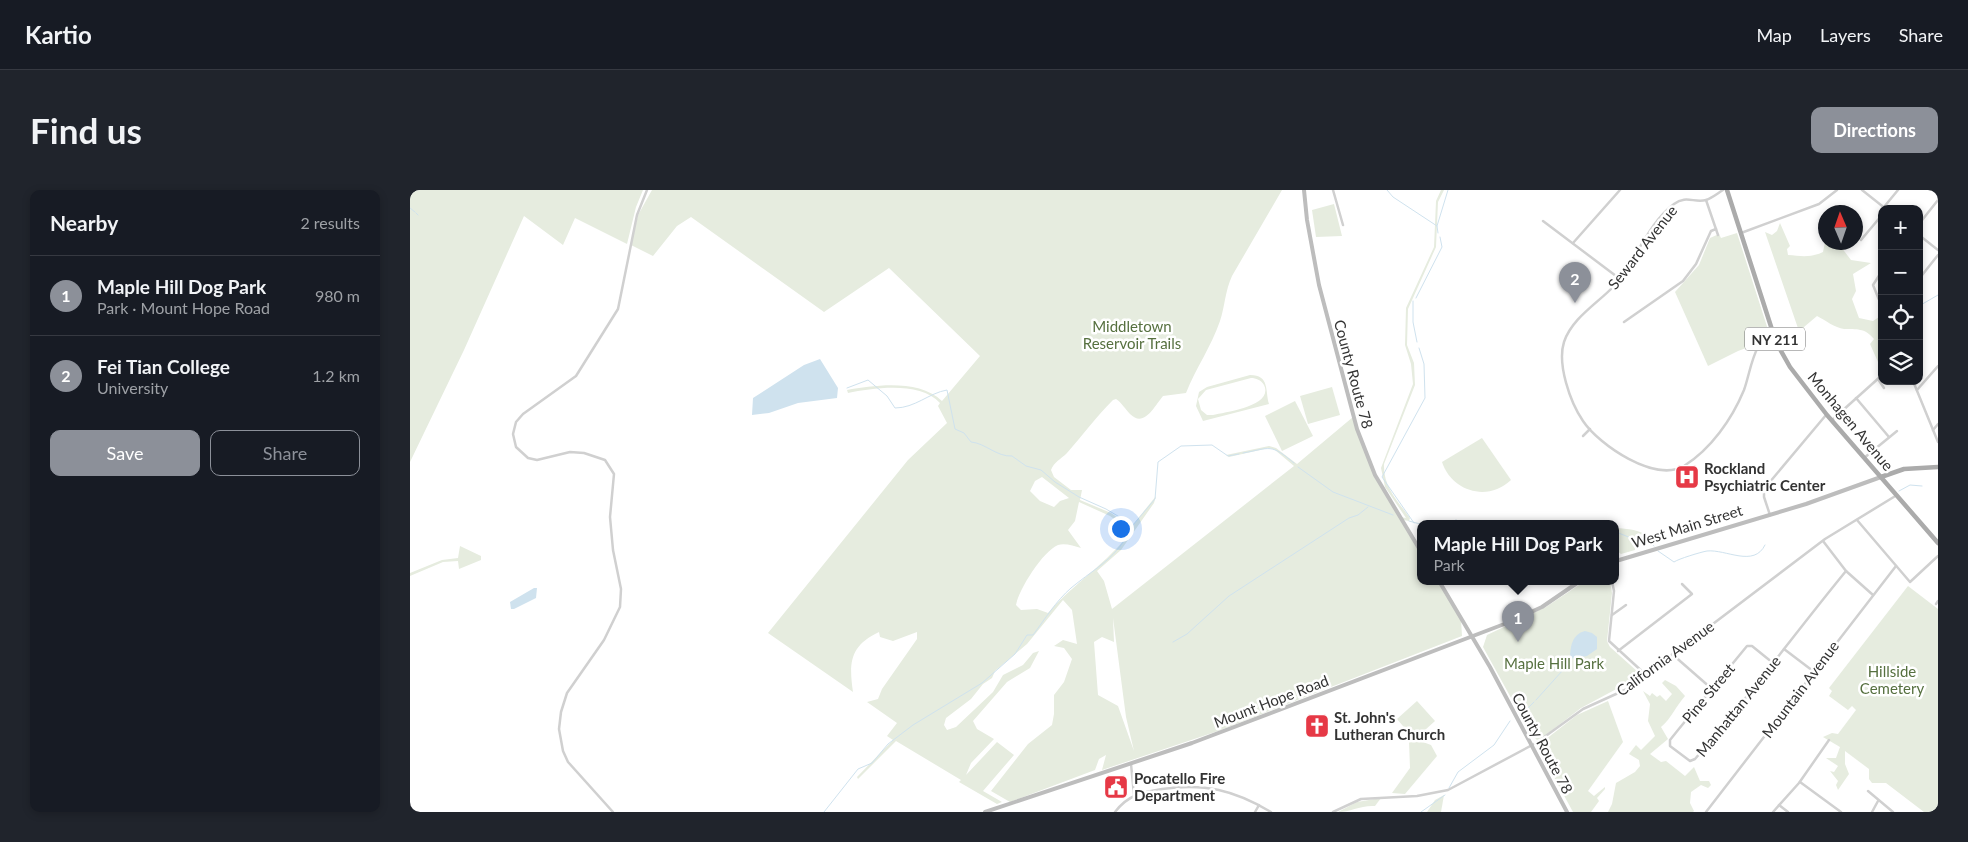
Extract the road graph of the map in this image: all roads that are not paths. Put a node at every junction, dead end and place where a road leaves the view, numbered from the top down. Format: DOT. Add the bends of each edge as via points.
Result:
graph roads {
  1 [pos="647,190"];
  2 [pos="1304,190"];
  3 [pos="1333,190"];
  4 [pos="1620,190"];
  5 [pos="1723,190"];
  6 [pos="1727,190"];
  7 [pos="1837,190"];
  8 [pos="1862,190"];
  9 [pos="1898,190"];
  10 [pos="1706,200"];
  11 [pos="1938,200"];
  12 [pos="1881,205"];
  13 [pos="1887,205"];
  14 [pos="1923,219"];
  15 [pos="1878,220"];
  16 [pos="1543,221"];
  17 [pos="1343,225"];
  18 [pos="1716,229"];
  19 [pos="1741,233"];
  20 [pos="1718,235"];
  21 [pos="1863,238"];
  22 [pos="1923,238"];
  23 [pos="1573,243"];
  24 [pos="1938,250"];
  25 [pos="1938,255"];
  26 [pos="1923,274"];
  27 [pos="1878,277"];
  28 [pos="1620,279"];
  29 [pos="1878,297"];
  30 [pos="1624,322"];
  31 [pos="1758,347"];
  32 [pos="1938,366"];
  33 [pos="1878,380"];
  34 [pos="1883,385"];
  35 [pos="1914,385"];
  36 [pos="1884,388"];
  37 [pos="1916,390"];
  38 [pos="1856,398"];
  39 [pos="1827,415"];
  40 [pos="1832,420"];
  41 [pos="1938,424"];
  42 [pos="1590,429"];
  43 [pos="1933,430"];
  44 [pos="1897,431"];
  45 [pos="1583,436"];
  46 [pos="1888,437"];
  47 [pos="1938,442"];
  48 [pos="1864,458"];
  49 [pos="1938,467"];
  50 [pos="1881,477"];
  51 [pos="1897,495"];
  52 [pos="1770,515"];
  53 [pos="1857,520"];
  54 [pos="1823,541"];
  55 [pos="1938,543"];
  56 [pos="1417,545"];
  57 [pos="1938,556"];
  58 [pos="1619,560"];
  59 [pos="1896,566"];
  60 [pos="1846,571"];
  61 [pos="1682,584"];
  62 [pos="1441,585"];
  63 [pos="1574,585"];
  64 [pos="1613,585"];
  65 [pos="1873,595"];
  66 [pos="1626,605"];
  67 [pos="1612,614"];
  68 [pos="1473,636"];
  69 [pos="1784,649"];
  70 [pos="1618,651"];
  71 [pos="1672,654"];
  72 [pos="1774,663"];
  73 [pos="1813,672"];
  74 [pos="1645,674"];
  75 [pos="1712,689"];
  76 [pos="1829,740"];
  77 [pos="1669,742"];
  78 [pos="1532,746"];
  79 [pos="1131,763"];
  80 [pos="1800,782"];
  81 [pos="1868,791"];
  82 [pos="1134,794"];
  83 [pos="1878,801"];
  84 [pos="1259,805"];
  85 [pos="1779,805"];
  86 [pos="613,812"];
  87 [pos="985,812"];
  88 [pos="1115,812"];
  89 [pos="1256,812"];
  90 [pos="1271,812"];
  91 [pos="1333,812"];
  92 [pos="1567,812"];
  93 [pos="1706,812"];
  94 [pos="1773,812"];
  95 [pos="1788,812"];
  96 [pos="1841,812"];
  97 [pos="1872,812"];
  98 [pos="1893,812"];
  1 -- 86 [label="street" via="637,215 618,309 576,376 523,414 516,422 513,434 516,448 528,458 537,460 570,452 584,453 605,460 614,474 610,523 621,589 620,607 604,640 567,694 559,729 568,762"];
  2 -- 56 [label="street, County Route 78" via="1319,285 1357,429 1375,475"];
  3 -- 17 [label="street"];
  4 -- 23 [label="street"];
  5 -- 10 [label="street"];
  6 -- 19 [label="main road, Monhagen Avenue / NY 211"];
  7 -- 19 [label="street" via="1820,204"];
  8 -- 12 [label="street"];
  9 -- 13 [label="street"];
  10 -- 18 [label="street"];
  10 -- 28 [label="street, Seward Avenue" via="1683,199 1669,208"];
  11 -- 14 [label="street"];
  15 -- 21 [label="street"];
  16 -- 23 [label="street"];
  18 -- 20 [label="street"];
  18 -- 30 [label="street" via="1711,232 1696,264 1683,281"];
  19 -- 39 [label="main road, Monhagen Avenue / NY 211" via="1780,350"];
  22 -- 24 [label="street"];
  23 -- 28 [label="street"];
  25 -- 26 [label="street"];
  27 -- 29 [label="street" via="1873,285"];
  28 -- 42 [label="street, Seward Avenue" via="1577,321 1563,346 1562,362 1568,384 1578,413"];
  31 -- 42 [label="street, Seward Avenue" via="1740,398 1724,427 1681,467 1664,470 1638,463 1615,450"];
  32 -- 37 [label="street"];
  33 -- 38 [label="street"];
  34 -- 36 [label="street"];
  35 -- 37 [label="street"];
  37 -- 43 [label="street"];
  38 -- 40 [label="street"];
  38 -- 46 [label="street"];
  39 -- 40 [label="main road, Monhagen Avenue / NY 211"];
  39 -- 52 [label="street" via="1764,489"];
  40 -- 48 [label="main road, Monhagen Avenue / NY 211"];
  41 -- 43 [label="street"];
  42 -- 45 [label="street"];
  43 -- 47 [label="street"];
  44 -- 46 [label="street"];
  46 -- 48 [label="street"];
  48 -- 50 [label="main road, Monhagen Avenue / NY 211"];
  49 -- 50 [label="main road, West Main Street" via="1904,469"];
  50 -- 51 [label="main road, Monhagen Avenue"];
  50 -- 52 [label="street, West Main Street"];
  51 -- 53 [label="street, California Avenue"];
  51 -- 55 [label="main road, Monhagen Avenue"];
  52 -- 58 [label="street, West Main Street"];
  53 -- 54 [label="street, California Avenue"];
  53 -- 59 [label="street"];
  54 -- 60 [label="street"];
  54 -- 71 [label="street, California Avenue"];
  57 -- 59 [label="street" via="1910,582"];
  59 -- 65 [label="street, Mountain Avenue"];
  60 -- 65 [label="street"];
  60 -- 69 [label="street, Manhattan Avenue"];
  61 -- 70 [label="street" via="1692,594"];
  62 -- 68 [label="street, County Route 78"];
  63 -- 68 [label="street, Mount Hope Road" via="1523,617"];
  64 -- 67 [label="street"];
  65 -- 73 [label="street, Mountain Avenue"];
  66 -- 67 [label="street"];
  67 -- 70 [label="street" via="1609,641"];
  68 -- 78 [label="street, County Route 78"];
  68 -- 79 [label="street, Mount Hope Road"];
  69 -- 72 [label="street, Manhattan Avenue"];
  69 -- 73 [label="street"];
  70 -- 74 [label="street"];
  71 -- 74 [label="street, California Avenue"];
  71 -- 75 [label="street"];
  72 -- 75 [label="street, Pine Street" via="1750,646"];
  72 -- 77 [label="street, Manhattan Avenue" via="1692,761"];
  73 -- 93 [label="street, Mountain Avenue"];
  74 -- 78 [label="street, California Avenue" via="1619,694 1578,712"];
  75 -- 77 [label="street, Pine Street"];
  76 -- 80 [label="street"];
  78 -- 91 [label="street, California Avenue" via="1448,790 1417,796 1361,799"];
  78 -- 92 [label="street, County Route 78"];
  79 -- 82 [label="street"];
  79 -- 87 [label="street, Mount Hope Road"];
  80 -- 85 [label="street"];
  80 -- 96 [label="street"];
  81 -- 83 [label="street"];
  82 -- 84 [label="street" via="1204,786"];
  82 -- 88 [label="street"];
  83 -- 97 [label="street"];
  83 -- 98 [label="street"];
  84 -- 89 [label="street"];
  84 -- 90 [label="street"];
  85 -- 94 [label="street"];
  85 -- 95 [label="street"];
}
